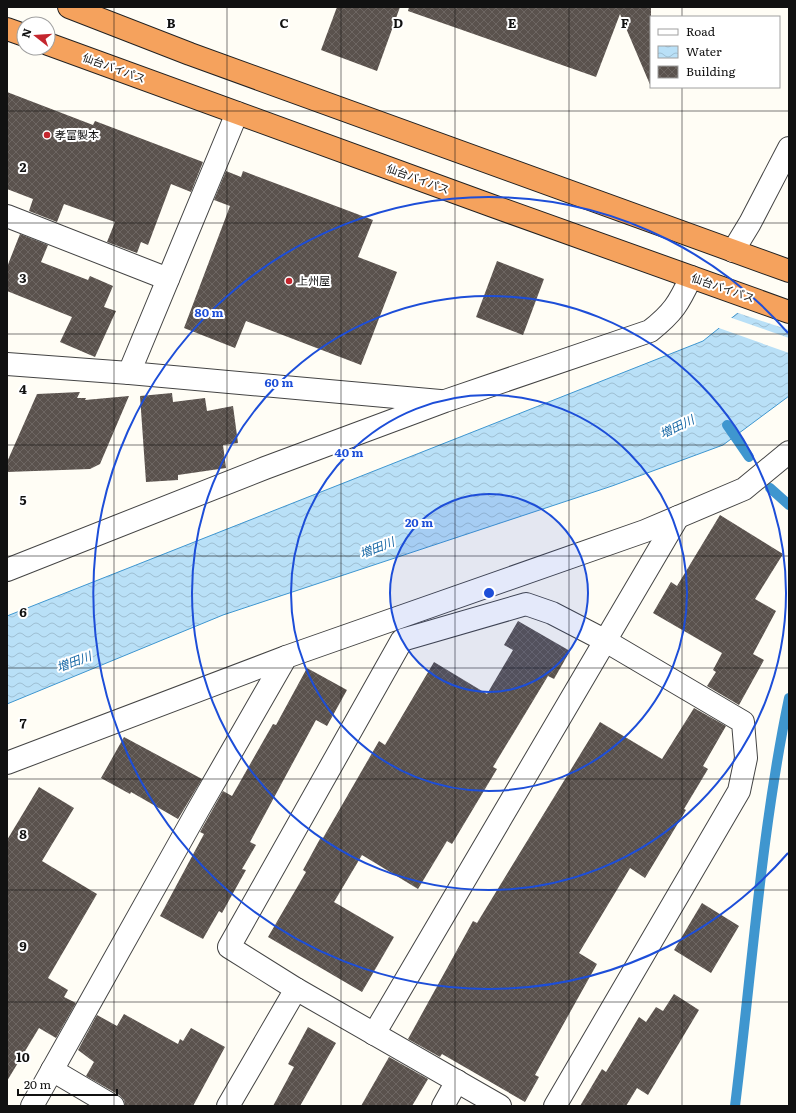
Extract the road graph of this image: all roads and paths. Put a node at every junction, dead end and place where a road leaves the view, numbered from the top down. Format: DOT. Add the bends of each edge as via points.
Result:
graph roads {
  1 [pos="69,7"];
  2 [pos="56,47"];
  3 [pos="237,113"];
  4 [pos="789,148"];
  5 [pos="7,216"];
  6 [pos="741,254"];
  7 [pos="789,271"];
  8 [pos="691,277"];
  9 [pos="168,279"];
  10 [pos="789,312"];
  11 [pos="7,364"];
  12 [pos="129,373"];
  13 [pos="445,401"];
  14 [pos="789,452"];
  15 [pos="678,518"];
  16 [pos="7,570"];
  17 [pos="604,640"];
  18 [pos="286,657"];
  19 [pos="7,763"];
  20 [pos="296,989"];
  21 [pos="374,1034"];
  22 [pos="52,1070"];
  23 [pos="457,1082"];
  24 [pos="32,1106"];
  25 [pos="112,1106"];
  26 [pos="228,1106"];
  27 [pos="443,1106"];
  28 [pos="500,1106"];
  29 [pos="555,1106"];
  1 -- 6 [label="highway" via="190,54"];
  2 -- 3 [label="highway, 仙台バイパス"];
  3 -- 8 [label="highway, 仙台バイパス"];
  3 -- 9 [label="street"];
  4 -- 6 [label="street" via="750,223"];
  5 -- 9 [label="street"];
  6 -- 7 [label="highway"];
  8 -- 10 [label="highway, 仙台バイパス"];
  8 -- 13 [label="street" via="680,302 668,317 650,331"];
  9 -- 12 [label="street"];
  11 -- 12 [label="street"];
  12 -- 13 [label="street"];
  13 -- 16 [label="street" via="265,468"];
  14 -- 15 [label="street" via="744,489"];
  15 -- 17 [label="street"];
  15 -- 18 [label="street"];
  17 -- 20 [label="street" via="552,613 526,604 402,640 229,947"];
  17 -- 21 [label="street"];
  17 -- 29 [label="street" via="743,722 746,758 739,791"];
  18 -- 19 [label="street"];
  18 -- 22 [label="street"];
  20 -- 21 [label="street"];
  20 -- 26 [label="street"];
  21 -- 23 [label="street"];
  22 -- 24 [label="street"];
  22 -- 25 [label="street"];
  23 -- 27 [label="street"];
  23 -- 28 [label="street"];
}
